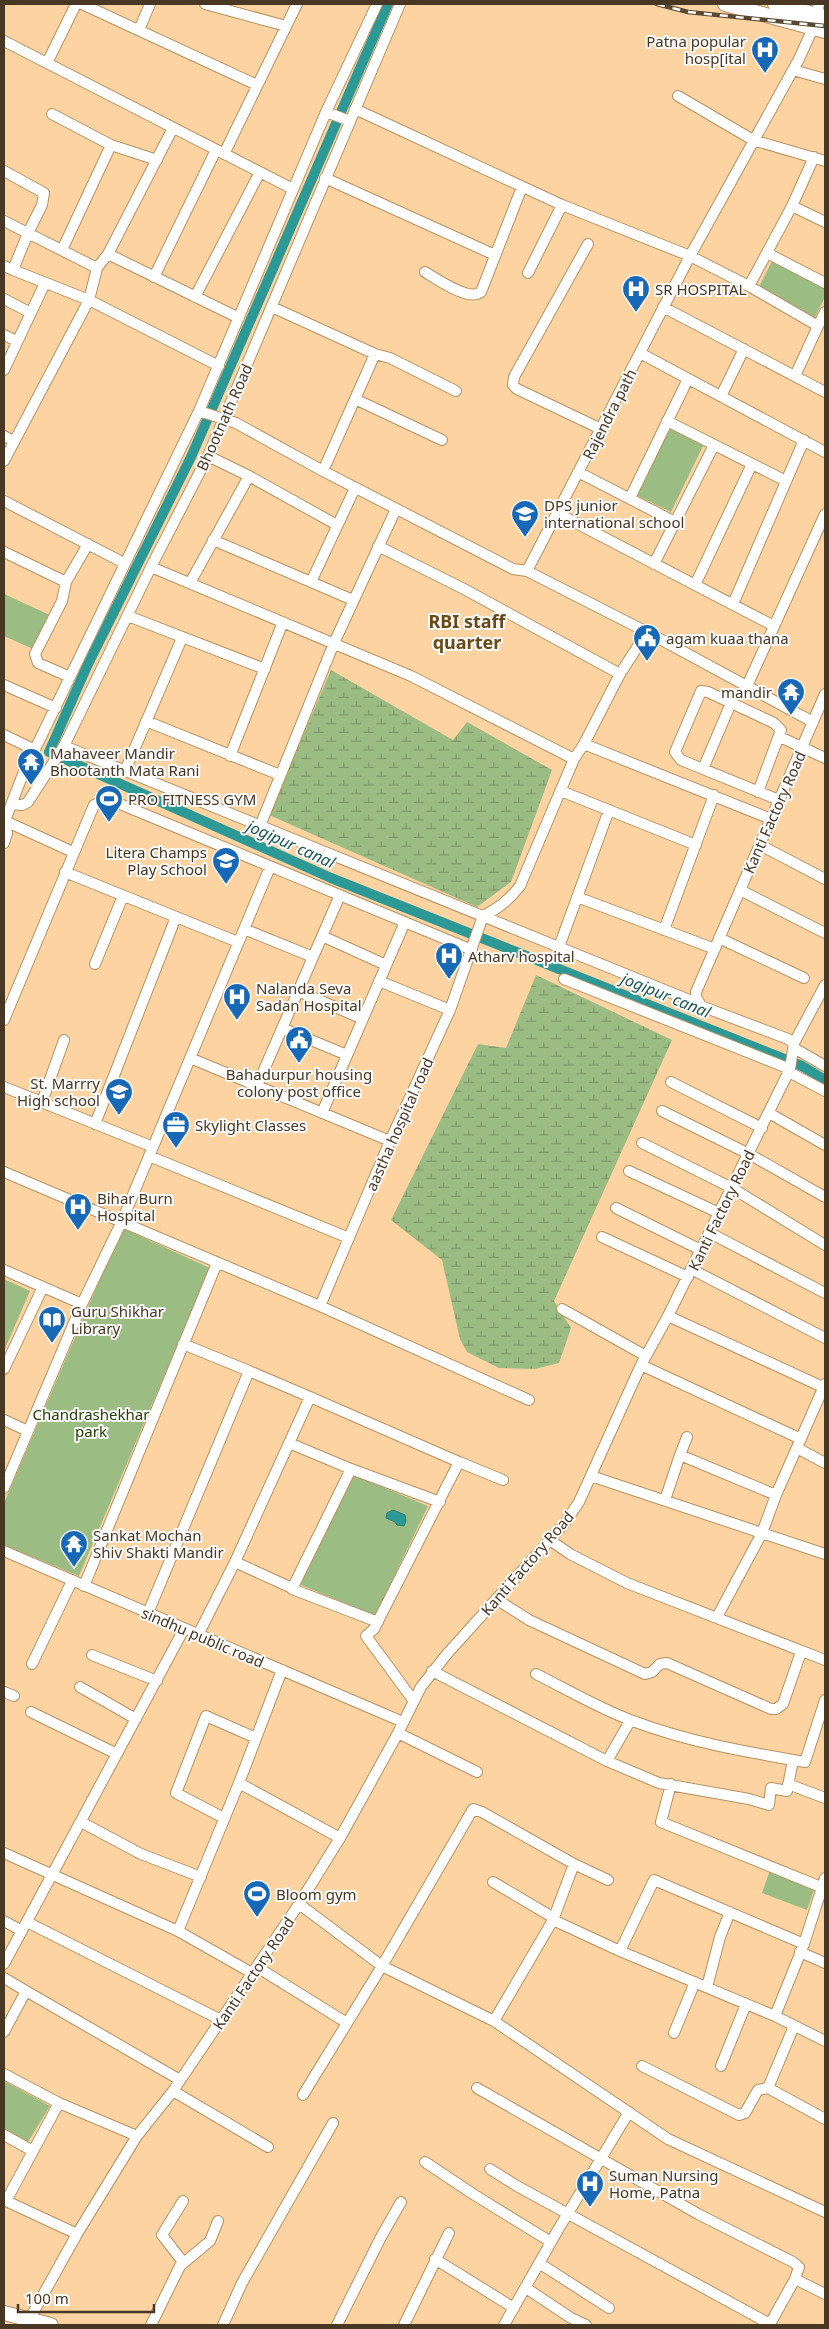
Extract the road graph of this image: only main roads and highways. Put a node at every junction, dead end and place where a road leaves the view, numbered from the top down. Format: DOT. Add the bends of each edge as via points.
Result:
graph roads {
  1 [pos="726,4"];
  2 [pos="775,4"];
  3 [pos="820,19"];
  4 [pos="4,2313"];
  5 [pos="50,2325"];
  1 -- 3 [label="highway"];
  2 -- 3 [label="highway"];
  4 -- 5 [label="highway"];
}
